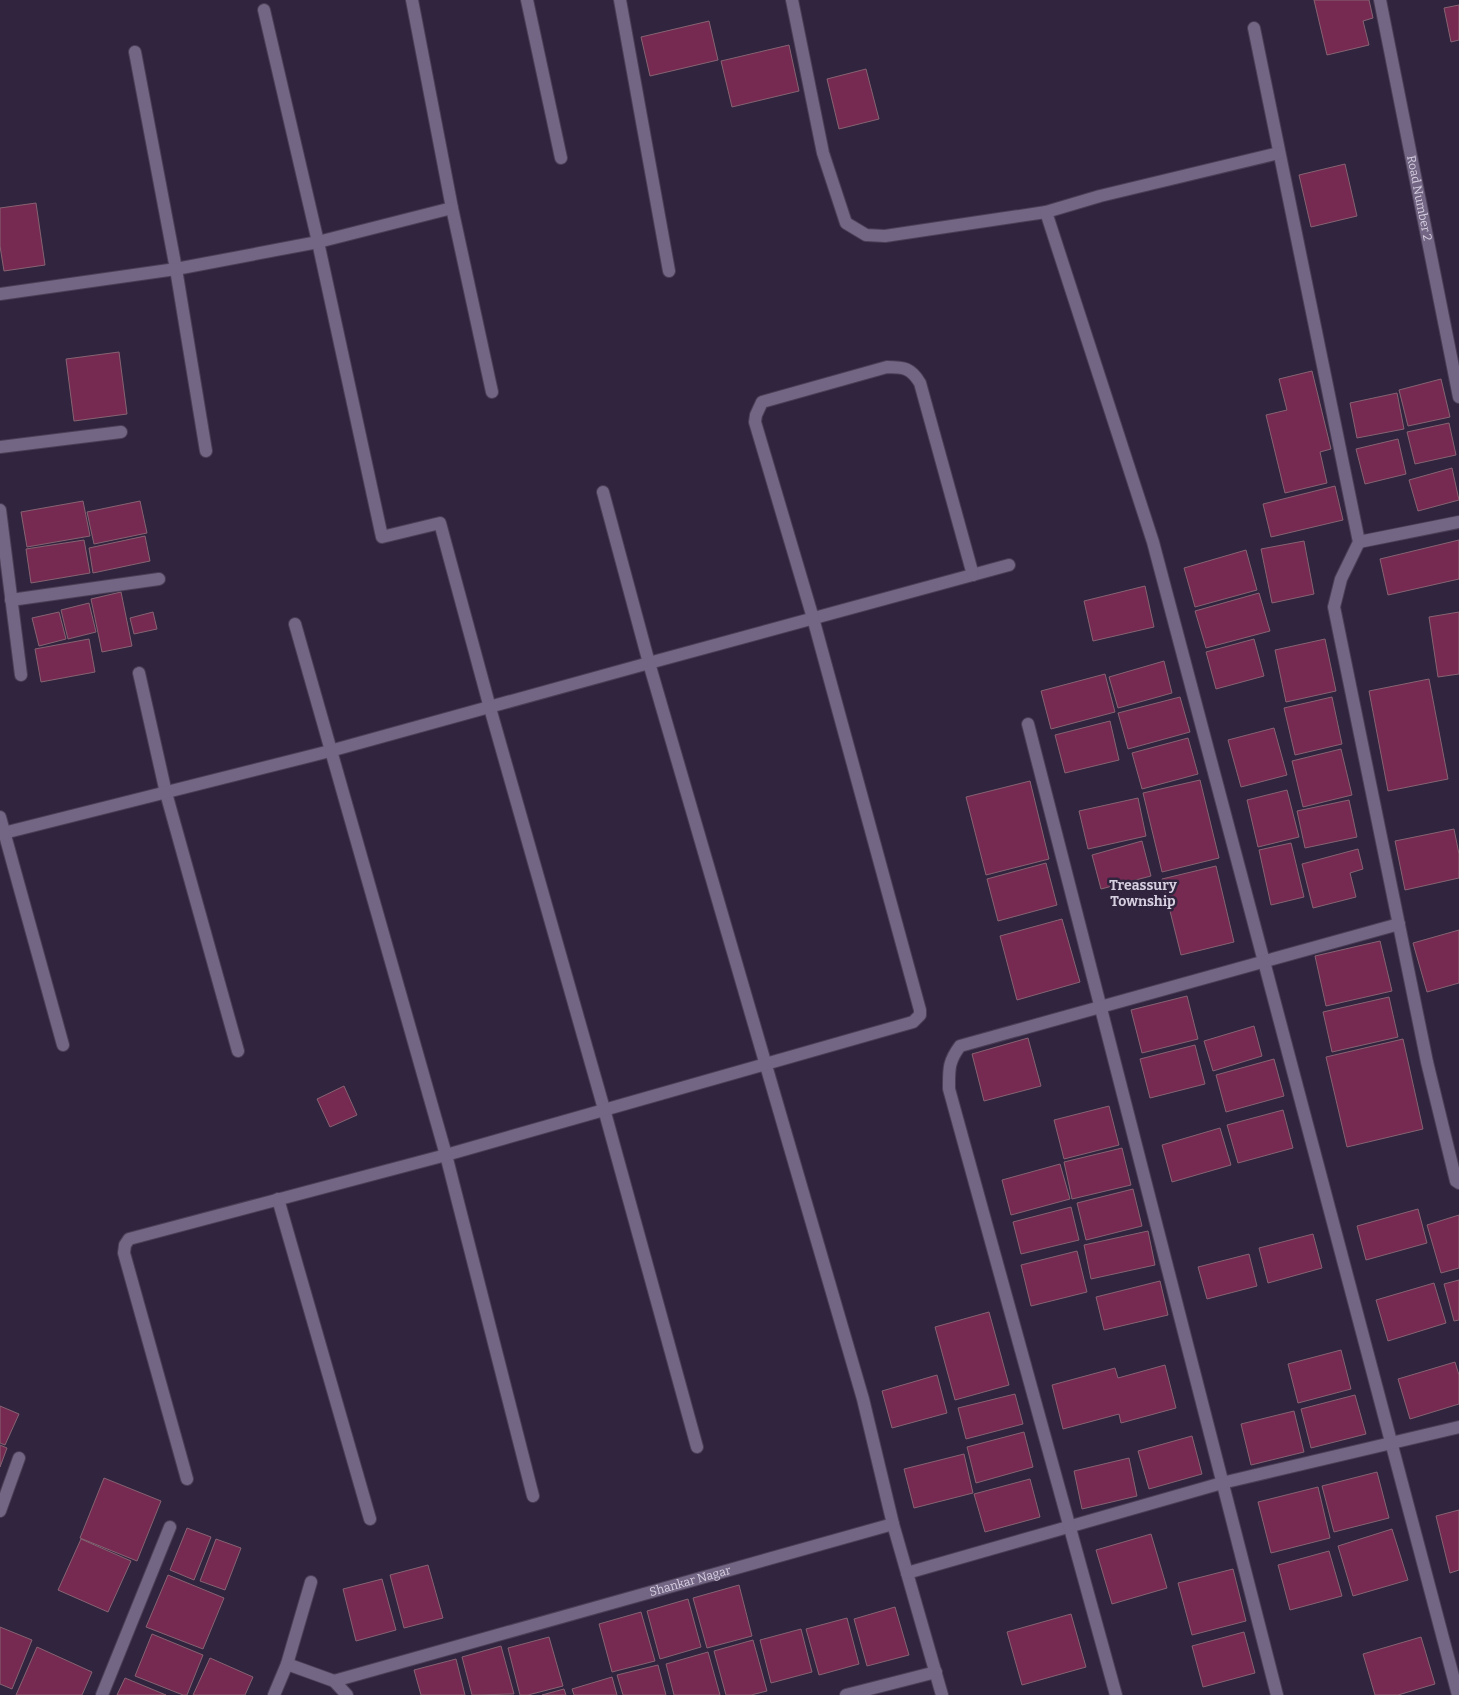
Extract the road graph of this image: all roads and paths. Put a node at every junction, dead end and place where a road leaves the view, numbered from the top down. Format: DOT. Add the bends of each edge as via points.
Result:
graph roads {
  1 [pos="412,0"];
  2 [pos="527,0"];
  3 [pos="620,0"];
  4 [pos="792,0"];
  5 [pos="1380,0"];
  6 [pos="264,10"];
  7 [pos="1254,28"];
  8 [pos="134,52"];
  9 [pos="1279,153"];
  10 [pos="561,158"];
  11 [pos="452,208"];
  12 [pos="1046,212"];
  13 [pos="318,242"];
  14 [pos="176,269"];
  15 [pos="669,271"];
  16 [pos="0,294"];
  17 [pos="492,392"];
  18 [pos="1459,396"];
  19 [pos="121,432"];
  20 [pos="0,447"];
  21 [pos="206,451"];
  22 [pos="603,492"];
  23 [pos="0,510"];
  24 [pos="1459,522"];
  25 [pos="1359,542"];
  26 [pos="1009,565"];
  27 [pos="972,575"];
  28 [pos="159,579"];
  29 [pos="11,600"];
  30 [pos="813,618"];
  31 [pos="295,624"];
  32 [pos="649,663"];
  33 [pos="139,673"];
  34 [pos="21,675"];
  35 [pos="490,708"];
  36 [pos="1028,724"];
  37 [pos="330,752"];
  38 [pos="166,793"];
  39 [pos="0,817"];
  40 [pos="2,833"];
  41 [pos="1399,924"];
  42 [pos="1264,961"];
  43 [pos="1100,1006"];
  44 [pos="63,1045"];
  45 [pos="238,1051"];
  46 [pos="766,1064"];
  47 [pos="604,1109"];
  48 [pos="446,1155"];
  49 [pos="1459,1183"];
  50 [pos="278,1199"];
  51 [pos="1459,1427"];
  52 [pos="1392,1443"];
  53 [pos="698,1447"];
  54 [pos="19,1458"];
  55 [pos="187,1479"];
  56 [pos="1222,1483"];
  57 [pos="533,1496"];
  58 [pos="0,1512"];
  59 [pos="370,1520"];
  60 [pos="893,1524"];
  61 [pos="170,1526"];
  62 [pos="1070,1526"];
  63 [pos="907,1573"];
  64 [pos="311,1582"];
  65 [pos="288,1664"];
  66 [pos="936,1672"];
  67 [pos="334,1681"];
  68 [pos="102,1695"];
  69 [pos="274,1695"];
  70 [pos="347,1695"];
  71 [pos="846,1695"];
  72 [pos="942,1695"];
  73 [pos="1116,1695"];
  74 [pos="1277,1695"];
  75 [pos="1458,1695"];
  1 -- 11 [label="street"];
  2 -- 10 [label="street"];
  3 -- 15 [label="street"];
  4 -- 12 [label="street" via="823,153 846,223 866,236 885,236"];
  5 -- 18 [label="street, Road Number 2"];
  6 -- 13 [label="street"];
  7 -- 9 [label="street"];
  8 -- 14 [label="street"];
  9 -- 12 [label="street"];
  9 -- 25 [label="street"];
  11 -- 13 [label="street"];
  11 -- 17 [label="street"];
  12 -- 42 [label="street" via="1153,542"];
  13 -- 14 [label="street"];
  13 -- 35 [label="street" via="382,537 440,523"];
  14 -- 16 [label="street"];
  14 -- 21 [label="street"];
  19 -- 20 [label="street"];
  22 -- 32 [label="street"];
  23 -- 29 [label="street"];
  24 -- 25 [label="street"];
  25 -- 41 [label="street" via="1340,580 1334,607"];
  26 -- 27 [label="street"];
  27 -- 30 [label="street"];
  27 -- 30 [label="street" via="920,383 914,373 902,367 887,367 762,402 756,415 755,422"];
  28 -- 29 [label="street"];
  29 -- 34 [label="street"];
  30 -- 32 [label="street"];
  30 -- 46 [label="street" via="920,1015 913,1022"];
  31 -- 37 [label="street"];
  32 -- 35 [label="street"];
  32 -- 46 [label="street"];
  33 -- 38 [label="street"];
  35 -- 37 [label="street"];
  35 -- 47 [label="street"];
  36 -- 43 [label="street"];
  37 -- 38 [label="street"];
  37 -- 48 [label="street"];
  38 -- 40 [label="street"];
  38 -- 45 [label="street"];
  39 -- 40 [label="street"];
  40 -- 44 [label="street"];
  41 -- 42 [label="street"];
  41 -- 49 [label="street" via="1427,1062"];
  42 -- 43 [label="street"];
  42 -- 52 [label="street"];
  43 -- 56 [label="street"];
  43 -- 62 [label="street" via="960,1046 949,1064 949,1089"];
  46 -- 47 [label="street"];
  46 -- 60 [label="street" via="863,1399"];
  47 -- 48 [label="street"];
  47 -- 53 [label="street"];
  48 -- 50 [label="street"];
  48 -- 57 [label="street"];
  50 -- 55 [label="street" via="129,1239 125,1245 124,1253"];
  50 -- 59 [label="street"];
  51 -- 52 [label="street"];
  52 -- 56 [label="street"];
  52 -- 75 [label="street"];
  54 -- 58 [label="street"];
  56 -- 62 [label="street"];
  56 -- 74 [label="street"];
  60 -- 63 [label="street"];
  60 -- 67 [label="street, Shankar Nagar"];
  61 -- 68 [label="street"];
  62 -- 63 [label="street"];
  62 -- 73 [label="street"];
  63 -- 66 [label="street"];
  64 -- 65 [label="street"];
  65 -- 67 [label="street"];
  65 -- 69 [label="street"];
  66 -- 71 [label="street"];
  66 -- 72 [label="street"];
  67 -- 70 [label="street"];
}
